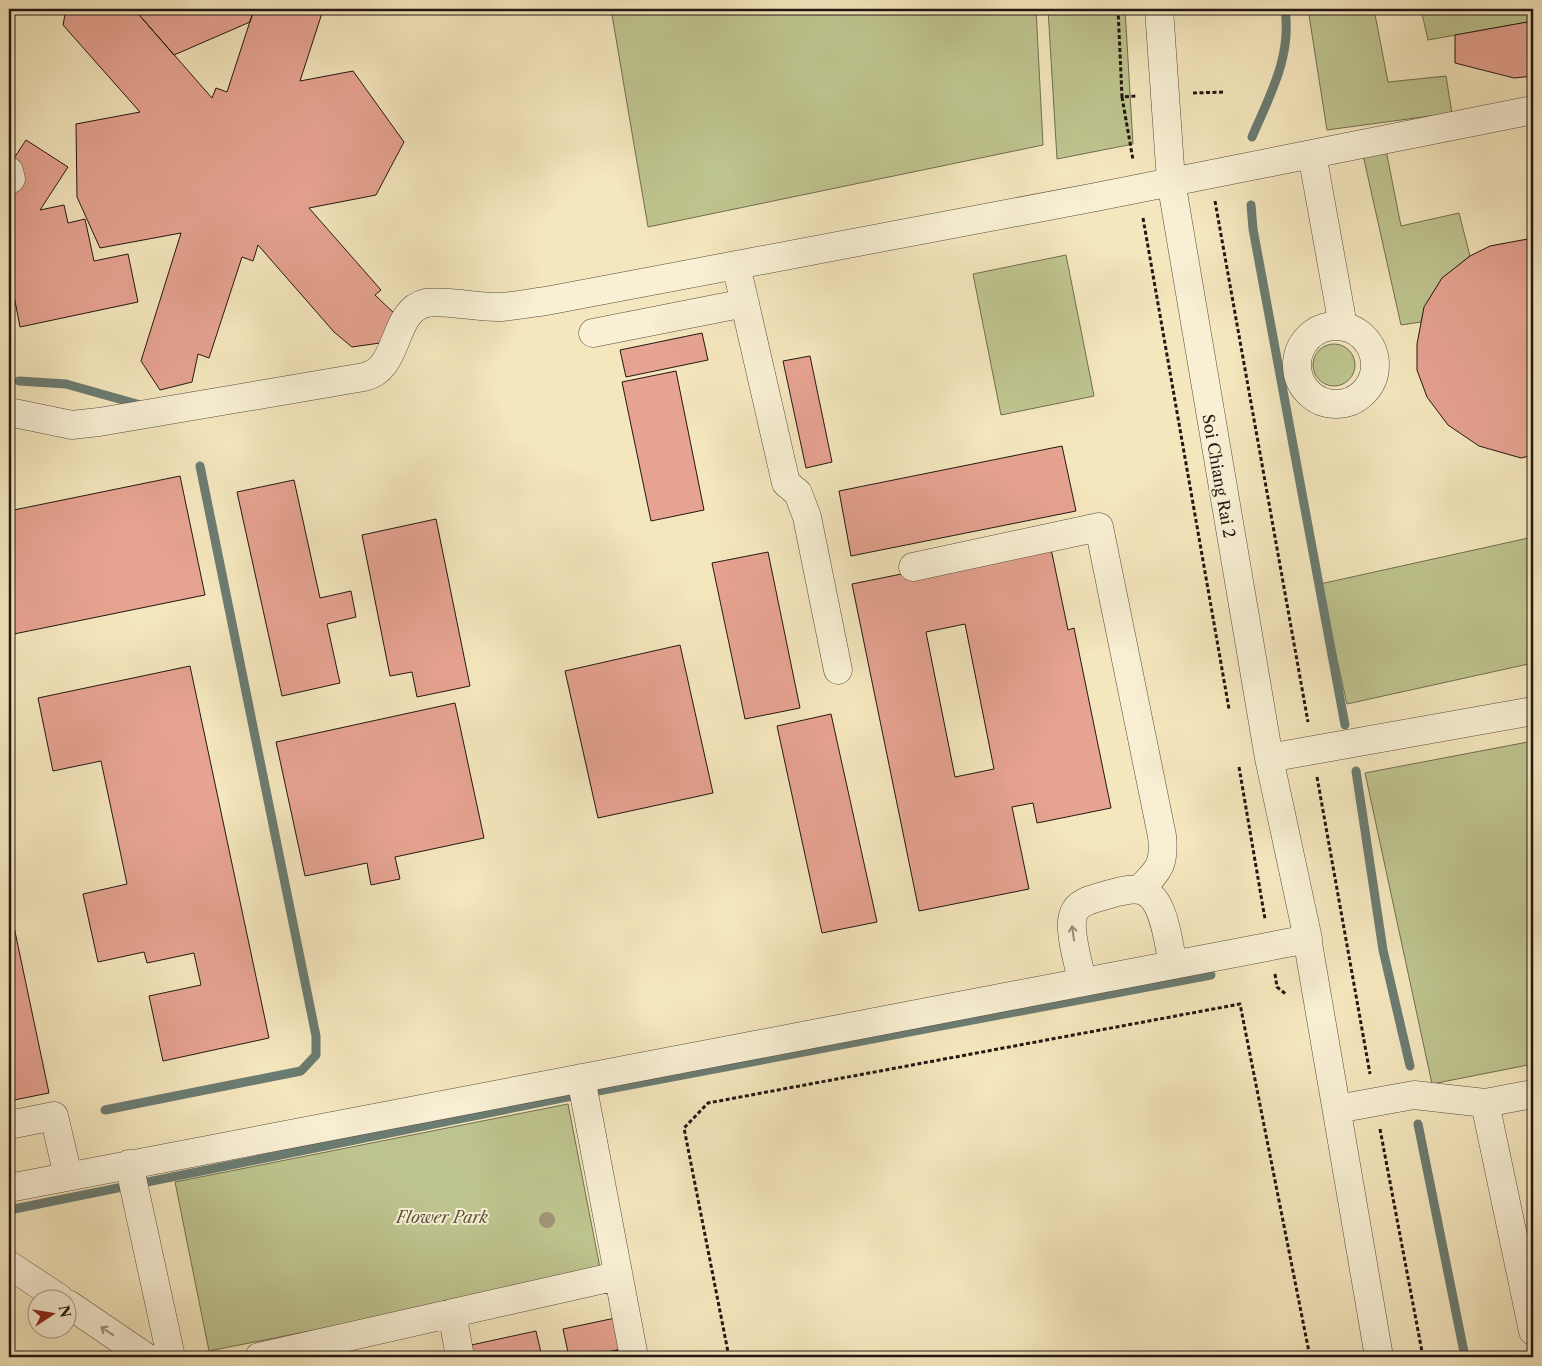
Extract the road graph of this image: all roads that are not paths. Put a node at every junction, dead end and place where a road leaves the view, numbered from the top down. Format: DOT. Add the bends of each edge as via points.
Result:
graph roads {
  1 [pos="1160,9"];
  2 [pos="1533,110"];
  3 [pos="1312,154"];
  4 [pos="9,172"];
  5 [pos="9,180"];
  6 [pos="1171,181"];
  7 [pos="736,265"];
  8 [pos="745,304"];
  9 [pos="1343,326"];
  10 [pos="593,333"];
  11 [pos="9,412"];
  12 [pos="913,567"];
  13 [pos="838,670"];
  14 [pos="1533,711"];
  15 [pos="1268,753"];
  16 [pos="1139,890"];
  17 [pos="1308,943"];
  18 [pos="1270,946"];
  19 [pos="1173,964"];
  20 [pos="1082,981"];
  21 [pos="547,1085"];
  22 [pos="1533,1094"];
  23 [pos="1485,1103"];
  24 [pos="1341,1108"];
  25 [pos="9,1125"];
  26 [pos="133,1163"];
  27 [pos="68,1176"];
  28 [pos="9,1188"];
  29 [pos="9,1265"];
  30 [pos="617,1276"];
  31 [pos="44,1288"];
  32 [pos="78,1311"];
  33 [pos="452,1314"];
  34 [pos="1533,1331"];
  35 [pos="146,1357"];
  36 [pos="170,1357"];
  37 [pos="259,1357"];
  38 [pos="460,1357"];
  39 [pos="634,1357"];
  40 [pos="1379,1357"];
  41 [pos="1389,1357"];
  1 -- 6 [label="street"];
  2 -- 3 [label="street"];
  3 -- 6 [label="street"];
  3 -- 9 [label="street"];
  4 -- 5 [label="street"];
  6 -- 7 [label="street"];
  6 -- 15 [label="street"];
  7 -- 8 [label="street"];
  7 -- 11 [label="street" via="546,302 497,307 426,303 408,314 388,360 364,377 72,425"];
  8 -- 10 [label="street"];
  8 -- 13 [label="street" via="786,483 798,493 807,517"];
  12 -- 16 [label="street" via="1100,527 1162,836 1162,863"];
  14 -- 15 [label="street"];
  15 -- 17 [label="street"];
  16 -- 19 [label="street" via="1158,904"];
  20 -- 16 [label="street, one-way" via="1072,927 1077,907 1089,900"];
  17 -- 18 [label="street"];
  17 -- 24 [label="street"];
  18 -- 19 [label="street"];
  18 -- 21 [label="street"];
  19 -- 20 [label="street"];
  20 -- 21 [label="street" via="597,1072"];
  21 -- 26 [label="street"];
  21 -- 30 [label="street"];
  22 -- 23 [label="street"];
  23 -- 24 [label="street" via="1414,1096"];
  23 -- 34 [label="street"];
  24 -- 40 [label="street"];
  24 -- 41 [label="street"];
  25 -- 27 [label="street" via="54,1116"];
  26 -- 27 [label="street"];
  26 -- 36 [label="street"];
  27 -- 28 [label="street"];
  29 -- 31 [label="street"];
  30 -- 33 [label="street"];
  30 -- 39 [label="street"];
  35 -- 32 [label="street, one-way"];
  33 -- 37 [label="street"];
  33 -- 38 [label="street"];
}
